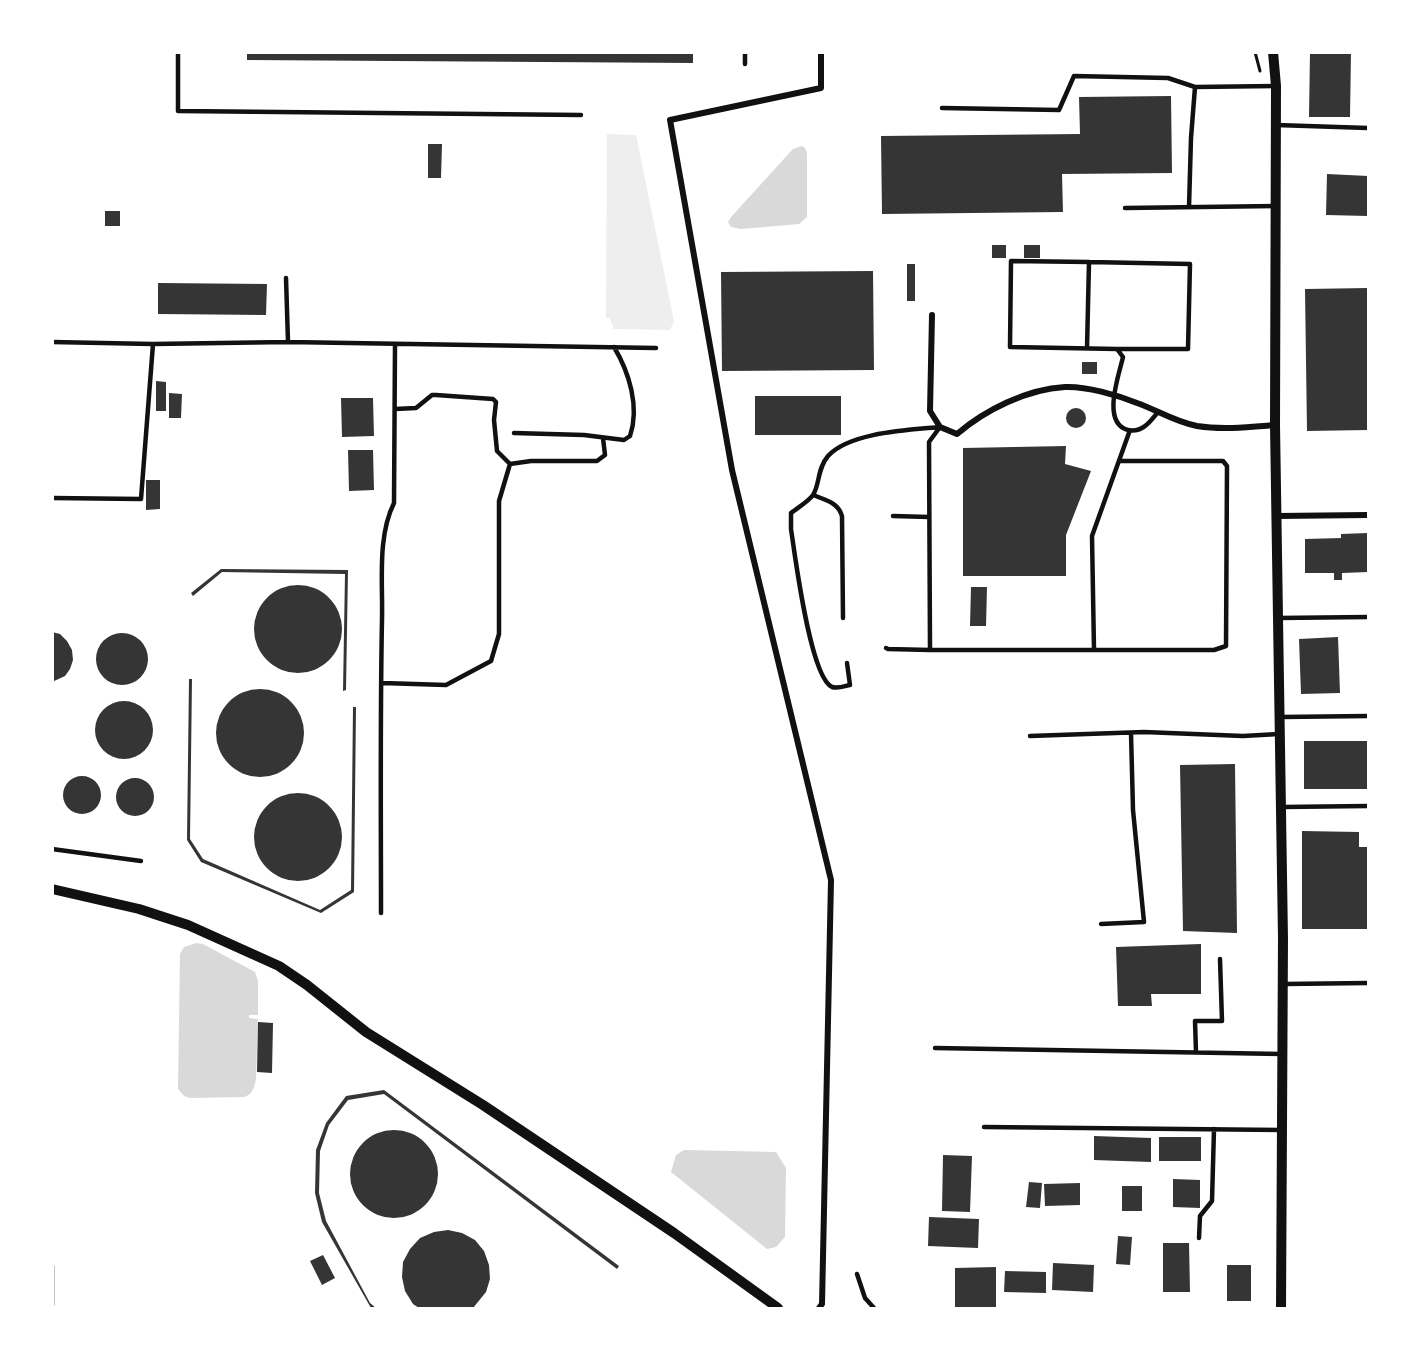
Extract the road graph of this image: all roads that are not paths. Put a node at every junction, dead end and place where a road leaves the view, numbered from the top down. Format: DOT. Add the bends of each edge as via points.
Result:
graph roads {
  1 [pos="178,52"];
  2 [pos="745,52"];
  3 [pos="820,52"];
  4 [pos="1273,52"];
  5 [pos="745,64"];
  6 [pos="1276,86"];
  7 [pos="1195,87"];
  8 [pos="942,108"];
  9 [pos="581,116"];
  10 [pos="1276,125"];
  11 [pos="1368,128"];
  12 [pos="1276,206"];
  13 [pos="1189,207"];
  14 [pos="1125,208"];
  15 [pos="1089,262"];
  16 [pos="286,278"];
  17 [pos="932,315"];
  18 [pos="52,342"];
  19 [pos="288,342"];
  20 [pos="153,344"];
  21 [pos="395,344"];
  22 [pos="614,347"];
  23 [pos="656,348"];
  24 [pos="1087,348"];
  25 [pos="1117,349"];
  26 [pos="1114,395"];
  27 [pos="395,409"];
  28 [pos="1158,412"];
  29 [pos="1275,425"];
  30 [pos="940,427"];
  31 [pos="1130,430"];
  32 [pos="514,433"];
  33 [pos="603,438"];
  34 [pos="1120,461"];
  35 [pos="510,464"];
  36 [pos="813,495"];
  37 [pos="52,498"];
  38 [pos="1368,515"];
  39 [pos="893,516"];
  40 [pos="1277,516"];
  41 [pos="929,518"];
  42 [pos="1368,617"];
  43 [pos="843,618"];
  44 [pos="1278,618"];
  45 [pos="886,648"];
  46 [pos="930,650"];
  47 [pos="1094,650"];
  48 [pos="847,663"];
  49 [pos="382,683"];
  50 [pos="1368,716"];
  51 [pos="1281,717"];
  52 [pos="1131,733"];
  53 [pos="1281,734"];
  54 [pos="1030,736"];
  55 [pos="1368,806"];
  56 [pos="1282,807"];
  57 [pos="52,849"];
  58 [pos="141,861"];
  59 [pos="52,888"];
  60 [pos="381,913"];
  61 [pos="1101,924"];
  62 [pos="1220,959"];
  63 [pos="1368,983"];
  64 [pos="1283,984"];
  65 [pos="935,1048"];
  66 [pos="1196,1052"];
  67 [pos="1282,1054"];
  68 [pos="984,1127"];
  69 [pos="1214,1129"];
  70 [pos="1281,1130"];
  71 [pos="1199,1238"];
  72 [pos="52,1266"];
  73 [pos="857,1274"];
  74 [pos="52,1305"];
  75 [pos="778,1308"];
  76 [pos="819,1308"];
  77 [pos="874,1308"];
  78 [pos="1281,1308"];
  1 -- 9 [label="lane" via="178,111"];
  2 -- 5 [label="lane"];
  3 -- 76 [label="street" via="821,88 670,120 732,471 831,879"];
  4 -- 6 [label="street"];
  6 -- 7 [label="lane"];
  6 -- 10 [label="street"];
  7 -- 8 [label="lane" via="1168,78 1074,76 1059,110"];
  7 -- 13 [label="lane"];
  10 -- 11 [label="lane"];
  10 -- 12 [label="street"];
  12 -- 13 [label="lane"];
  12 -- 29 [label="street"];
  13 -- 14 [label="lane"];
  15 -- 24 [label="lane"];
  15 -- 24 [label="lane" via="1011,261 1010,347"];
  15 -- 25 [label="lane" via="1190,264 1188,349"];
  16 -- 19 [label="lane"];
  17 -- 30 [label="street" via="930,411"];
  18 -- 20 [label="lane"];
  19 -- 20 [label="lane"];
  19 -- 21 [label="lane"];
  20 -- 37 [label="lane" via="141,499"];
  21 -- 22 [label="lane"];
  21 -- 27 [label="lane"];
  22 -- 23 [label="lane"];
  22 -- 33 [label="lane" via="630,380 633,428 624,440"];
  24 -- 25 [label="lane"];
  25 -- 26 [label="lane" via="1123,357"];
  26 -- 28 [label="street"];
  26 -- 30 [label="street" via="1066,386 1036,391 970,422 957,434"];
  26 -- 31 [label="lane" via="1114,417 1120,427"];
  27 -- 35 [label="lane" via="416,408 432,395 493,399 497,451"];
  27 -- 49 [label="lane" via="394,503 387,517 384,553"];
  28 -- 29 [label="street" via="1197,426"];
  28 -- 31 [label="lane" via="1140,430"];
  29 -- 40 [label="street"];
  30 -- 36 [label="lane" via="849,442 829,455 819,471"];
  30 -- 41 [label="lane" via="929,442"];
  31 -- 34 [label="lane"];
  32 -- 33 [label="lane"];
  33 -- 35 [label="lane" via="605,454 597,460"];
  34 -- 47 [label="lane" via="1092,536"];
  34 -- 47 [label="lane" via="1227,466 1226,646 1214,650"];
  35 -- 49 [label="lane" via="499,501 499,634 491,661 446,685"];
  36 -- 43 [label="lane" via="835,504 842,516"];
  36 -- 48 [label="lane" via="791,513 790,519 800,587 820,672 831,687 850,685"];
  38 -- 40 [label="street"];
  39 -- 41 [label="lane"];
  40 -- 44 [label="street"];
  41 -- 46 [label="lane"];
  42 -- 44 [label="lane"];
  44 -- 51 [label="street"];
  45 -- 46 [label="lane"];
  46 -- 47 [label="lane"];
  49 -- 60 [label="lane"];
  50 -- 51 [label="lane"];
  51 -- 53 [label="street"];
  52 -- 53 [label="lane"];
  52 -- 54 [label="lane"];
  52 -- 61 [label="lane" via="1133,810 1144,922"];
  53 -- 56 [label="street"];
  55 -- 56 [label="lane"];
  56 -- 64 [label="street"];
  57 -- 58 [label="lane"];
  59 -- 75 [label="street" via="188,925 279,966 366,1032 483,1105"];
  62 -- 66 [label="lane" via="1222,1021 1195,1021"];
  63 -- 64 [label="lane"];
  64 -- 67 [label="street"];
  65 -- 66 [label="lane"];
  66 -- 67 [label="lane"];
  67 -- 70 [label="street"];
  68 -- 69 [label="lane"];
  69 -- 70 [label="lane"];
  69 -- 71 [label="lane" via="1212,1201 1200,1216"];
  70 -- 78 [label="street"];
  72 -- 74 [label="lane"];
  73 -- 77 [label="lane" via="865,1298"];
}
